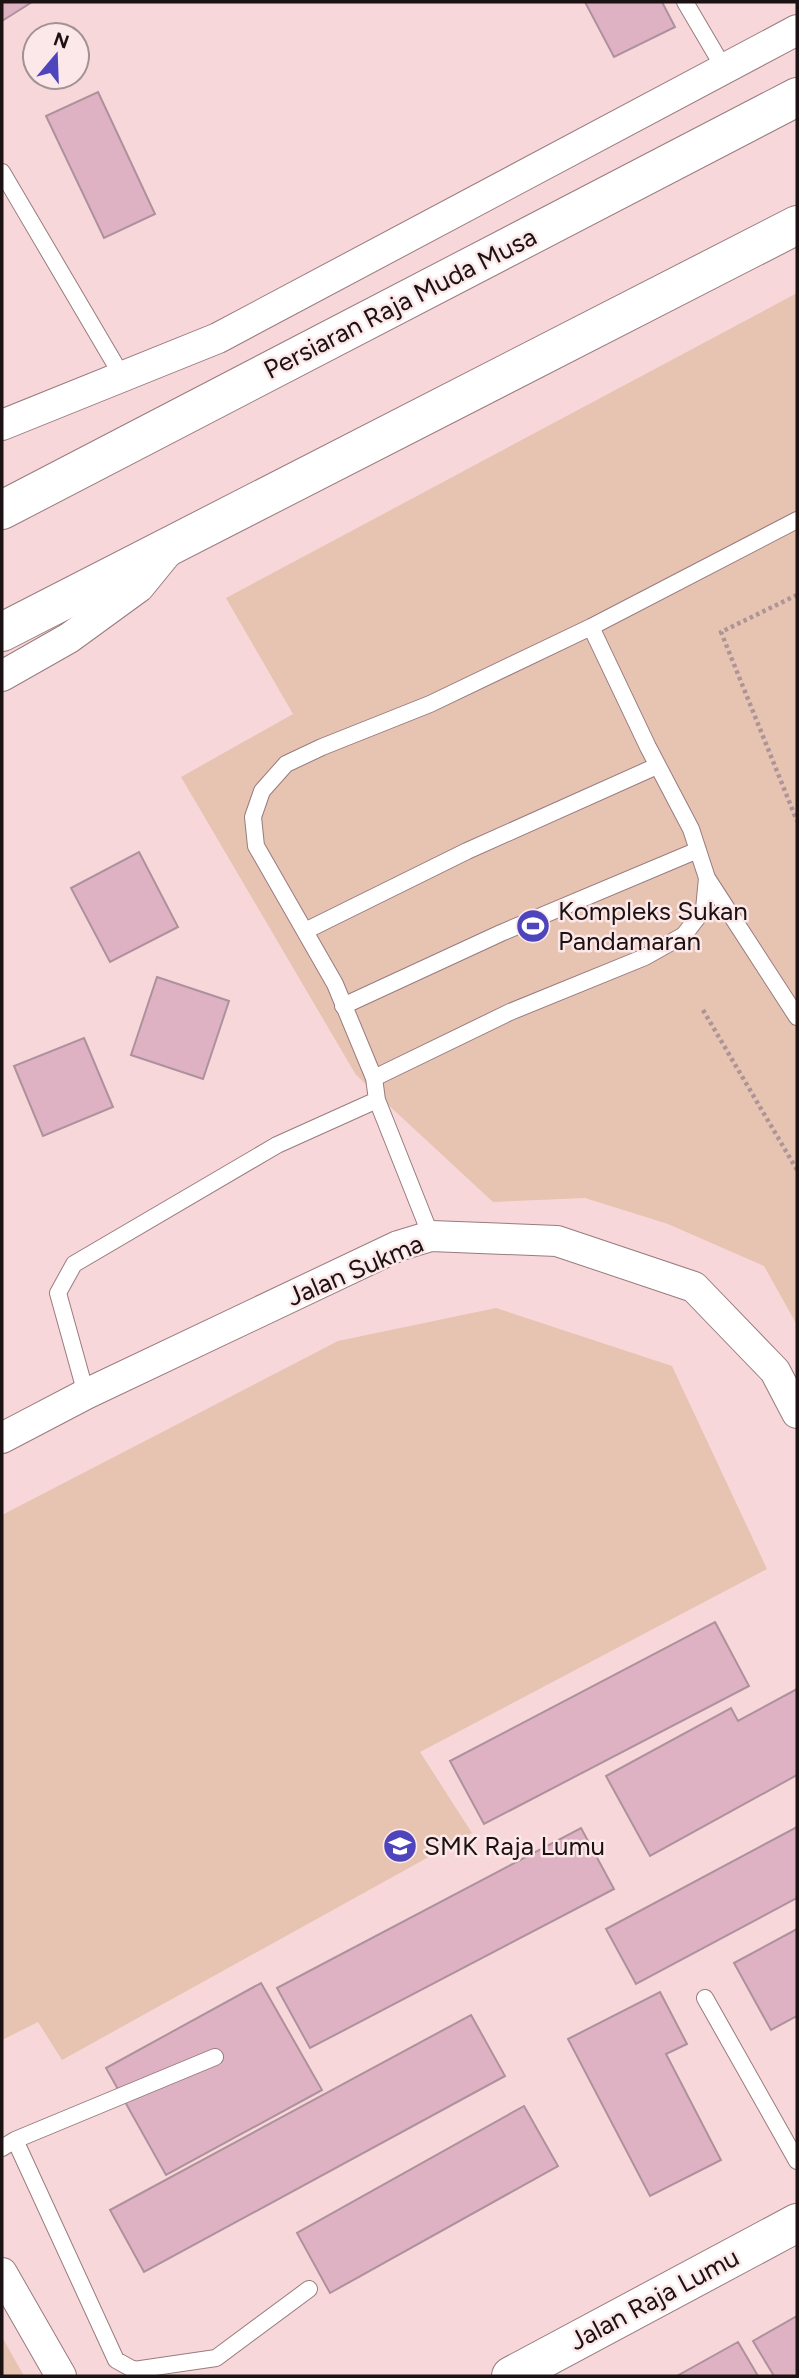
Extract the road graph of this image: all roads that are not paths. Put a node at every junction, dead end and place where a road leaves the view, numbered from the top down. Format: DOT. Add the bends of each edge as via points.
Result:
graph roads {
  1 [pos="685,2"];
  2 [pos="797,30"];
  3 [pos="725,71"];
  4 [pos="797,97"];
  5 [pos="2,172"];
  6 [pos="797,225"];
  7 [pos="122,376"];
  8 [pos="2,425"];
  9 [pos="2,510"];
  10 [pos="797,520"];
  11 [pos="173,545"];
  12 [pos="591,627"];
  13 [pos="2,632"];
  14 [pos="2,676"];
  15 [pos="657,766"];
  16 [pos="698,850"];
  17 [pos="707,878"];
  18 [pos="304,931"];
  19 [pos="344,1006"];
  20 [pos="797,1017"];
  21 [pos="374,1078"];
  22 [pos="377,1100"];
  23 [pos="431,1236"];
  24 [pos="86,1394"];
  25 [pos="797,1413"];
  26 [pos="2,1438"];
  27 [pos="705,1998"];
  28 [pos="215,2057"];
  29 [pos="9,2144"];
  30 [pos="797,2161"];
  31 [pos="797,2222"];
  32 [pos="2,2273"];
  33 [pos="309,2289"];
  34 [pos="61,2376"];
  35 [pos="511,2376"];
  1 -- 3 [label="lane"];
  2 -- 3 [label="street"];
  3 -- 7 [label="street" via="218,338"];
  4 -- 9 [label="main road, Persiaran Raja Muda Musa"];
  5 -- 7 [label="lane"];
  6 -- 11 [label="main road"];
  7 -- 8 [label="street"];
  10 -- 12 [label="lane"];
  11 -- 13 [label="main road"];
  11 -- 14 [label="street" via="139,587 69,638"];
  12 -- 15 [label="lane"];
  12 -- 18 [label="lane" via="430,704 286,764 262,791 253,817 256,846"];
  15 -- 16 [label="lane"];
  15 -- 18 [label="lane"];
  16 -- 17 [label="lane"];
  16 -- 19 [label="lane"];
  17 -- 20 [label="lane"];
  17 -- 21 [label="lane" via="704,909 684,935 645,957 510,1012"];
  18 -- 19 [label="lane"];
  19 -- 21 [label="lane"];
  21 -- 22 [label="lane"];
  22 -- 23 [label="lane"];
  22 -- 24 [label="lane" via="277,1145 74,1264 58,1293"];
  23 -- 24 [label="street, Jalan Sukma" via="398,1246"];
  23 -- 25 [label="street, Jalan Sukma" via="557,1241 694,1287 775,1371"];
  24 -- 26 [label="street, Jalan Sukma"];
  27 -- 30 [label="lane"];
  28 -- 29 [label="lane"];
  29 -- 33 [label="lane" via="116,2360 134,2370 216,2358"];
  31 -- 35 [label="main road, Jalan Raja Lumu"];
  32 -- 34 [label="street"];
}
